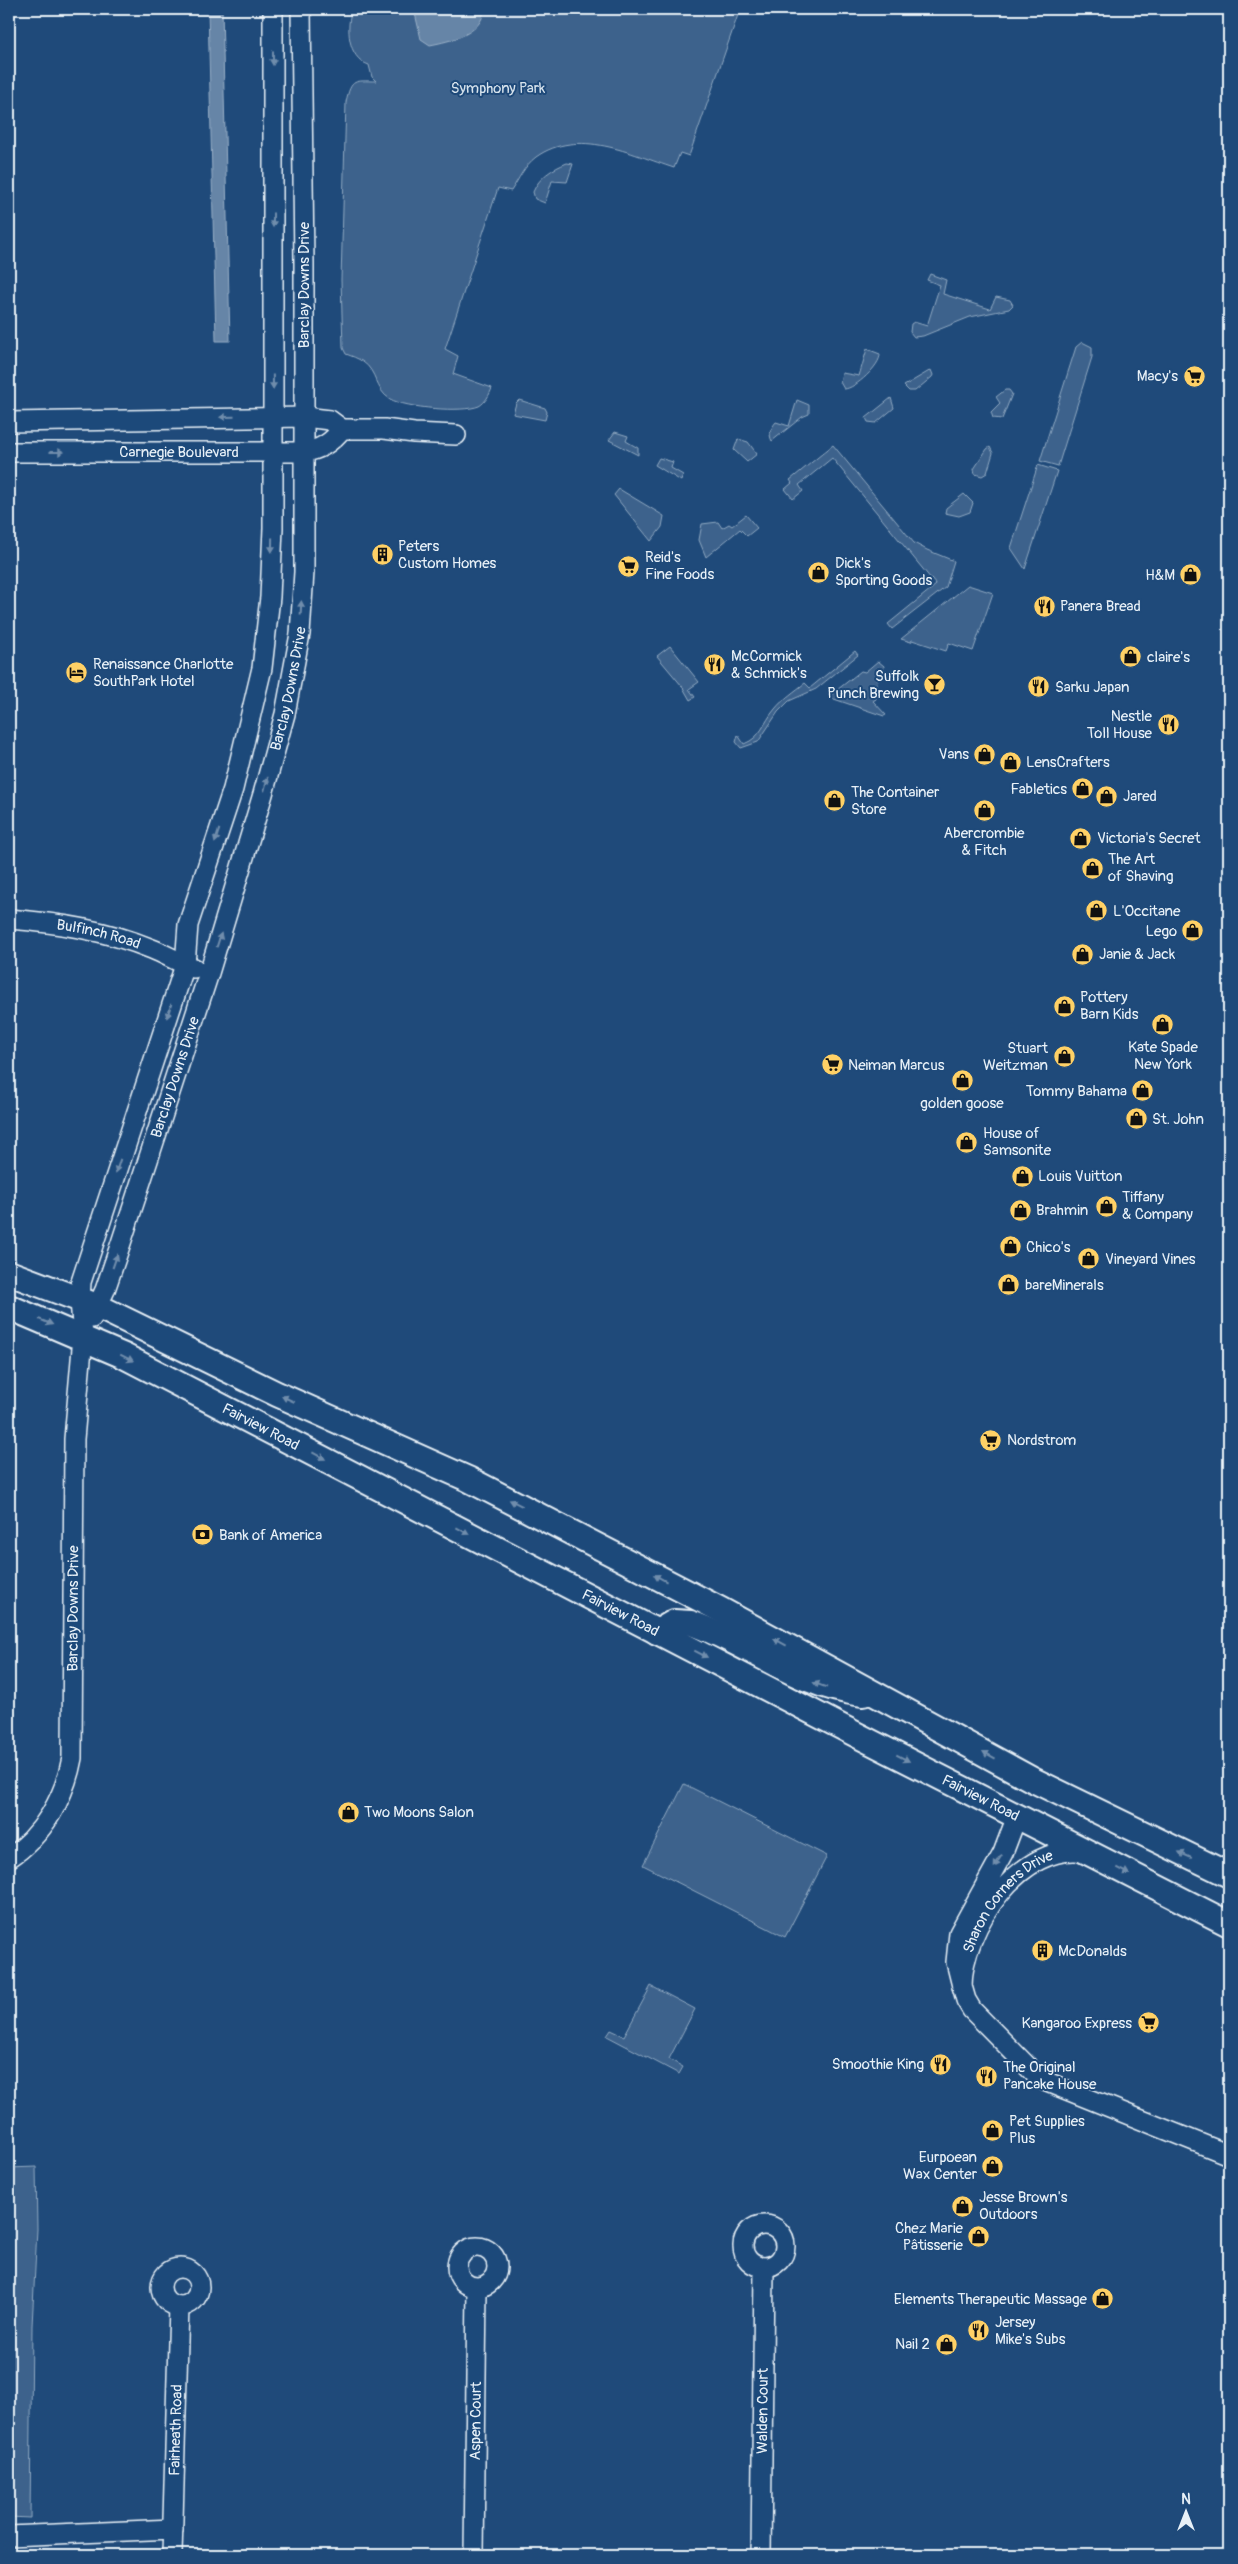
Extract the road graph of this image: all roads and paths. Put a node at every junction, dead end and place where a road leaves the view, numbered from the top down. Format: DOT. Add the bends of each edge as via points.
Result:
graph roads {
  1 [pos="272,9"];
  2 [pos="300,9"];
  3 [pos="273,417"];
  4 [pos="304,417"];
  5 [pos="9,422"];
  6 [pos="342,429"];
  7 [pos="456,435"];
  8 [pos="273,451"];
  9 [pos="9,452"];
  10 [pos="304,452"];
  11 [pos="9,919"];
  12 [pos="185,965"];
  13 [pos="209,973"];
  14 [pos="9,1273"];
  15 [pos="88,1303"];
  16 [pos="9,1307"];
  17 [pos="83,1337"];
  18 [pos="657,1632"];
  19 [pos="885,1698"];
  20 [pos="1017,1816"];
  21 [pos="1087,1852"];
  22 [pos="9,1858"];
  23 [pos="1229,1875"];
  24 [pos="1229,1924"];
  25 [pos="962,1986"];
  26 [pos="1229,2155"];
  27 [pos="764,2267"];
  28 [pos="477,2288"];
  29 [pos="179,2306"];
  30 [pos="173,2529"];
  31 [pos="9,2536"];
  32 [pos="172,2555"];
  33 [pos="474,2555"];
  34 [pos="760,2555"];
  1 -- 3 [label="street, Barclay Downs Drive, one-way"];
  2 -- 4 [label="street, Barclay Downs Drive"];
  3 -- 4 [label="street"];
  3 -- 5 [label="street, one-way"];
  3 -- 8 [label="street, Barclay Downs Drive"];
  4 -- 6 [label="street" via="330,420"];
  4 -- 10 [label="street, Barclay Downs Drive"];
  6 -- 7 [label="street"];
  6 -- 10 [label="street, Carnegie Boulevard" via="329,443"];
  9 -- 8 [label="street, Carnegie Boulevard, one-way"];
  8 -- 10 [label="street, Carnegie Boulevard"];
  8 -- 12 [label="street, Barclay Downs Drive, one-way" via="271,573 262,668 233,789 188,925"];
  13 -- 10 [label="street, Barclay Downs Drive, one-way" via="264,794 287,705 300,634 304,572"];
  11 -- 12 [label="street, Bulfinch Road" via="94,930 153,949"];
  12 -- 13 [label="street, Bulfinch Road"];
  12 -- 15 [label="street, Barclay Downs Drive, one-way" via="84,1271"];
  15 -- 13 [label="street, Barclay Downs Drive, one-way" via="121,1243"];
  14 -- 15 [label="main road"];
  15 -- 17 [label="street, Barclay Downs Drive"];
  19 -- 15 [label="main road, one-way" via="523,1507"];
  16 -- 17 [label="main road, Fairview Road, one-way"];
  17 -- 18 [label="main road, Fairview Road, one-way" via="265,1427"];
  17 -- 22 [label="street, Barclay Downs Drive" via="74,1439 72,1758 64,1788 46,1822 26,1845"];
  19 -- 18 [label="main road, one-way" via="838,1690 805,1679 691,1623 674,1622"];
  18 -- 20 [label="main road, Fairview Road, one-way"];
  23 -- 19 [label="main road, one-way" via="1031,1779"];
  20 -- 21 [label="main road, Fairview Road"];
  20 -- 25 [label="street, Sharon Corners Drive, one-way" via="1003,1853 959,1933 956,1962"];
  21 -- 24 [label="main road, Fairview Road, one-way"];
  21 -- 25 [label="street, Sharon Corners Drive" via="1071,1850 1055,1855 1020,1872 1004,1886 966,1955"];
  25 -- 26 [label="street, Sharon Corners Drive" via="972,2010 1041,2079"];
  27 -- 34 [label="street, Walden Court"];
  28 -- 33 [label="street, Aspen Court"];
  29 -- 30 [label="street, Fairheath Road"];
  30 -- 31 [label="street"];
  30 -- 32 [label="street, Fairheath Road"];
}
